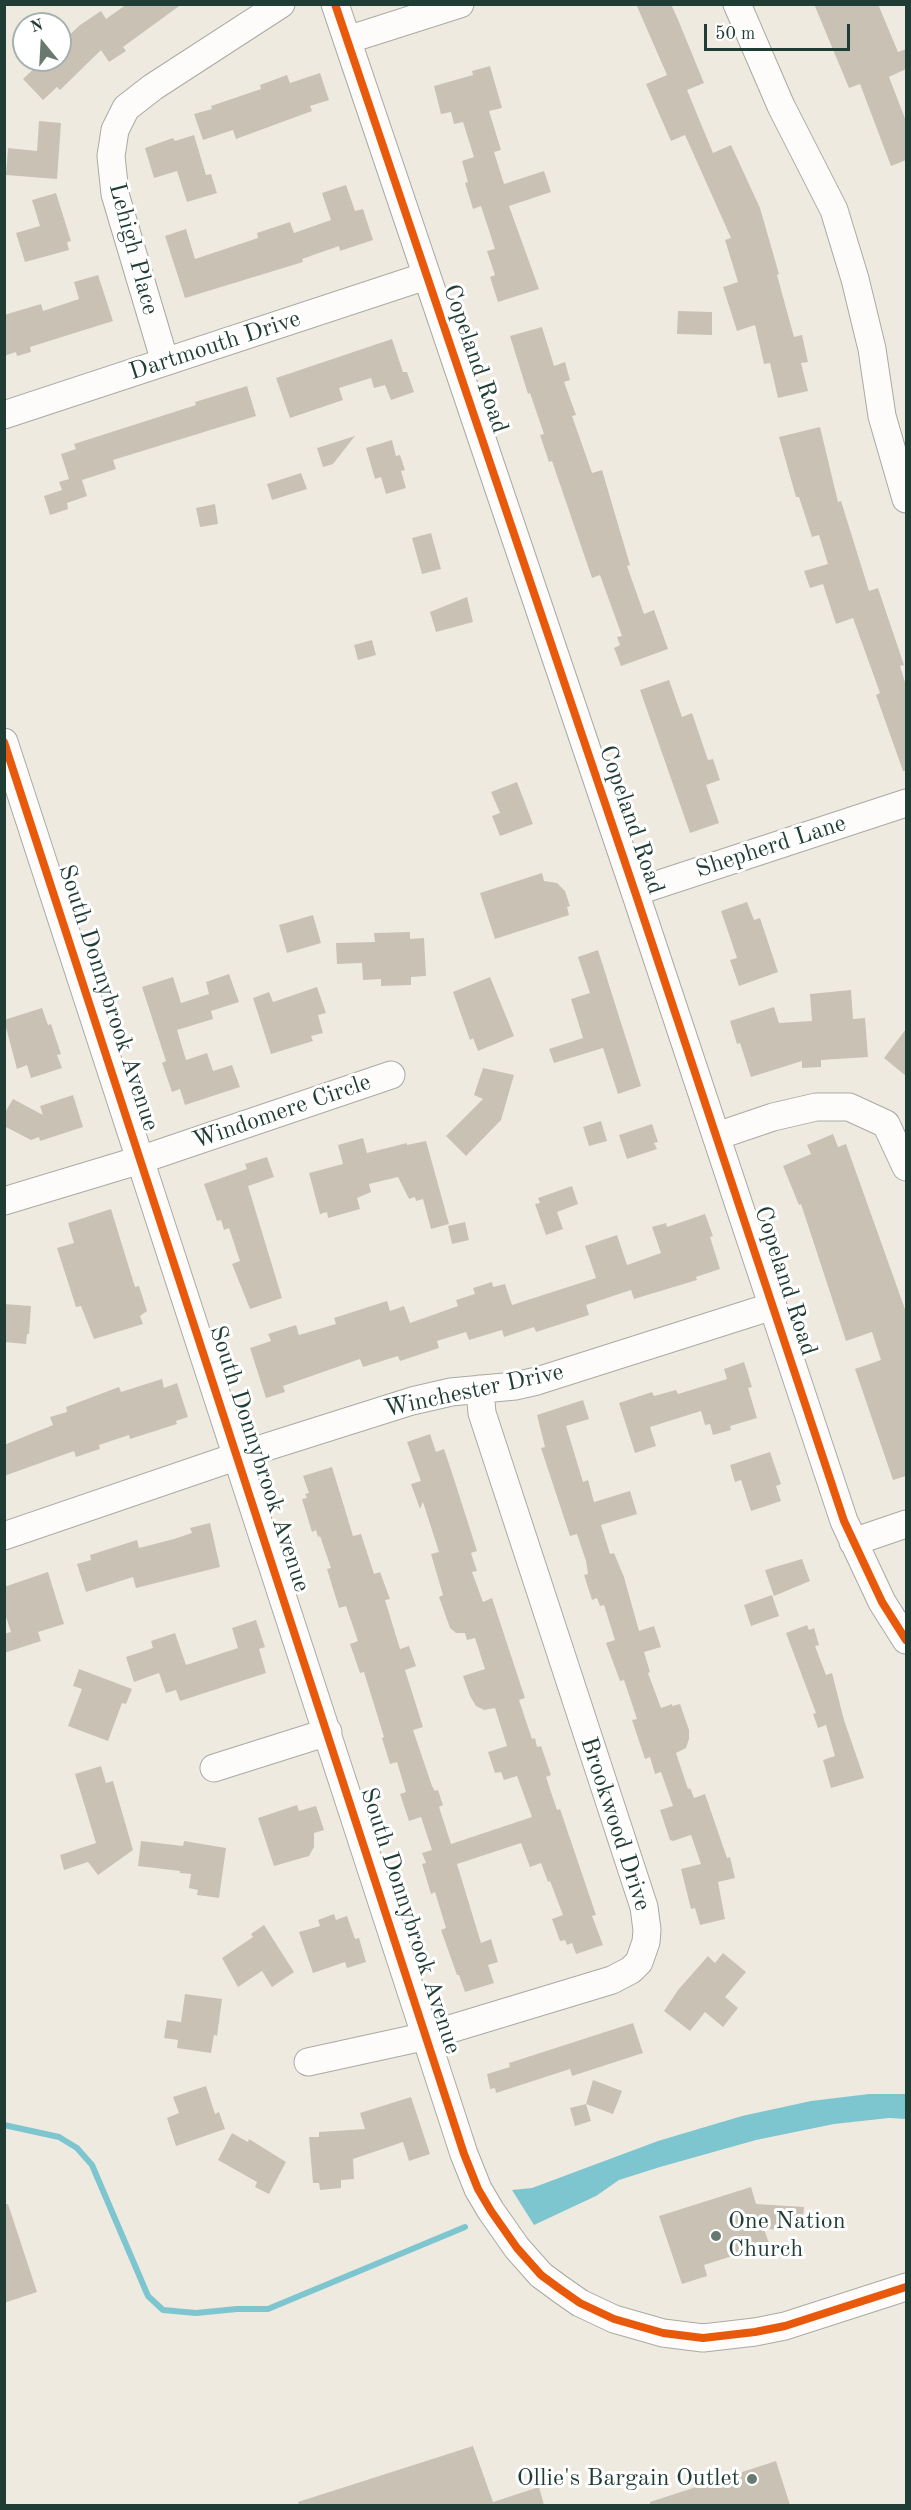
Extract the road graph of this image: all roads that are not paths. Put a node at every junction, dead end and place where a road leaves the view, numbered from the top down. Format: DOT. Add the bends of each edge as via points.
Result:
graph roads {
  1 [pos="281,4"];
  2 [pos="335,4"];
  3 [pos="460,4"];
  4 [pos="737,4"];
  5 [pos="347,40"];
  6 [pos="426,276"];
  7 [pos="165,363"];
  8 [pos="4,415"];
  9 [pos="906,499"];
  10 [pos="4,742"];
  11 [pos="906,803"];
  12 [pos="635,892"];
  13 [pos="391,1076"];
  14 [pos="717,1136"];
  15 [pos="140,1160"];
  16 [pos="906,1167"];
  17 [pos="4,1201"];
  18 [pos="773,1306"];
  19 [pos="480,1389"];
  20 [pos="238,1456"];
  21 [pos="906,1524"];
  22 [pos="4,1536"];
  23 [pos="853,1542"];
  24 [pos="906,1640"];
  25 [pos="328,1732"];
  26 [pos="214,1768"];
  27 [pos="427,2036"];
  28 [pos="308,2062"];
  29 [pos="906,2287"];
  1 -- 7 [label="street, Lehigh Place" via="153,87 126,108 115,130 111,156 115,194"];
  2 -- 5 [label="street, Copeland Road"];
  3 -- 5 [label="street"];
  4 -- 9 [label="street" via="781,106 834,210 855,279 872,349 882,416"];
  5 -- 6 [label="street, Copeland Road"];
  6 -- 7 [label="street, Dartmouth Drive"];
  6 -- 12 [label="street, Copeland Road"];
  7 -- 8 [label="street, Dartmouth Drive"];
  10 -- 15 [label="street, South Donnybrook Avenue"];
  11 -- 12 [label="street, Shepherd Lane"];
  12 -- 14 [label="street, Copeland Road"];
  13 -- 15 [label="street, Windomere Circle"];
  14 -- 16 [label="street" via="816,1107 849,1107 886,1124"];
  14 -- 18 [label="street, Copeland Road"];
  15 -- 17 [label="street, Windomere Circle"];
  15 -- 20 [label="street, South Donnybrook Avenue"];
  18 -- 19 [label="street, Winchester Drive" via="537,1381"];
  18 -- 23 [label="street, Copeland Road"];
  19 -- 20 [label="street, Winchester Drive" via="411,1401"];
  19 -- 27 [label="street, Brookwood Drive" via="482,1413 644,1907 647,1930 639,1962 622,1976"];
  20 -- 22 [label="street, Winchester Drive"];
  20 -- 25 [label="street, South Donnybrook Avenue"];
  21 -- 23 [label="street"];
  23 -- 24 [label="street, Copeland Road" via="882,1602"];
  25 -- 26 [label="street"];
  25 -- 27 [label="street, South Donnybrook Avenue"];
  27 -- 28 [label="street, Brookwood Drive"];
  27 -- 29 [label="street, South Donnybrook Avenue" via="464,2154 478,2188 508,2238 541,2275 597,2312 633,2326 703,2338 785,2326"];
}
